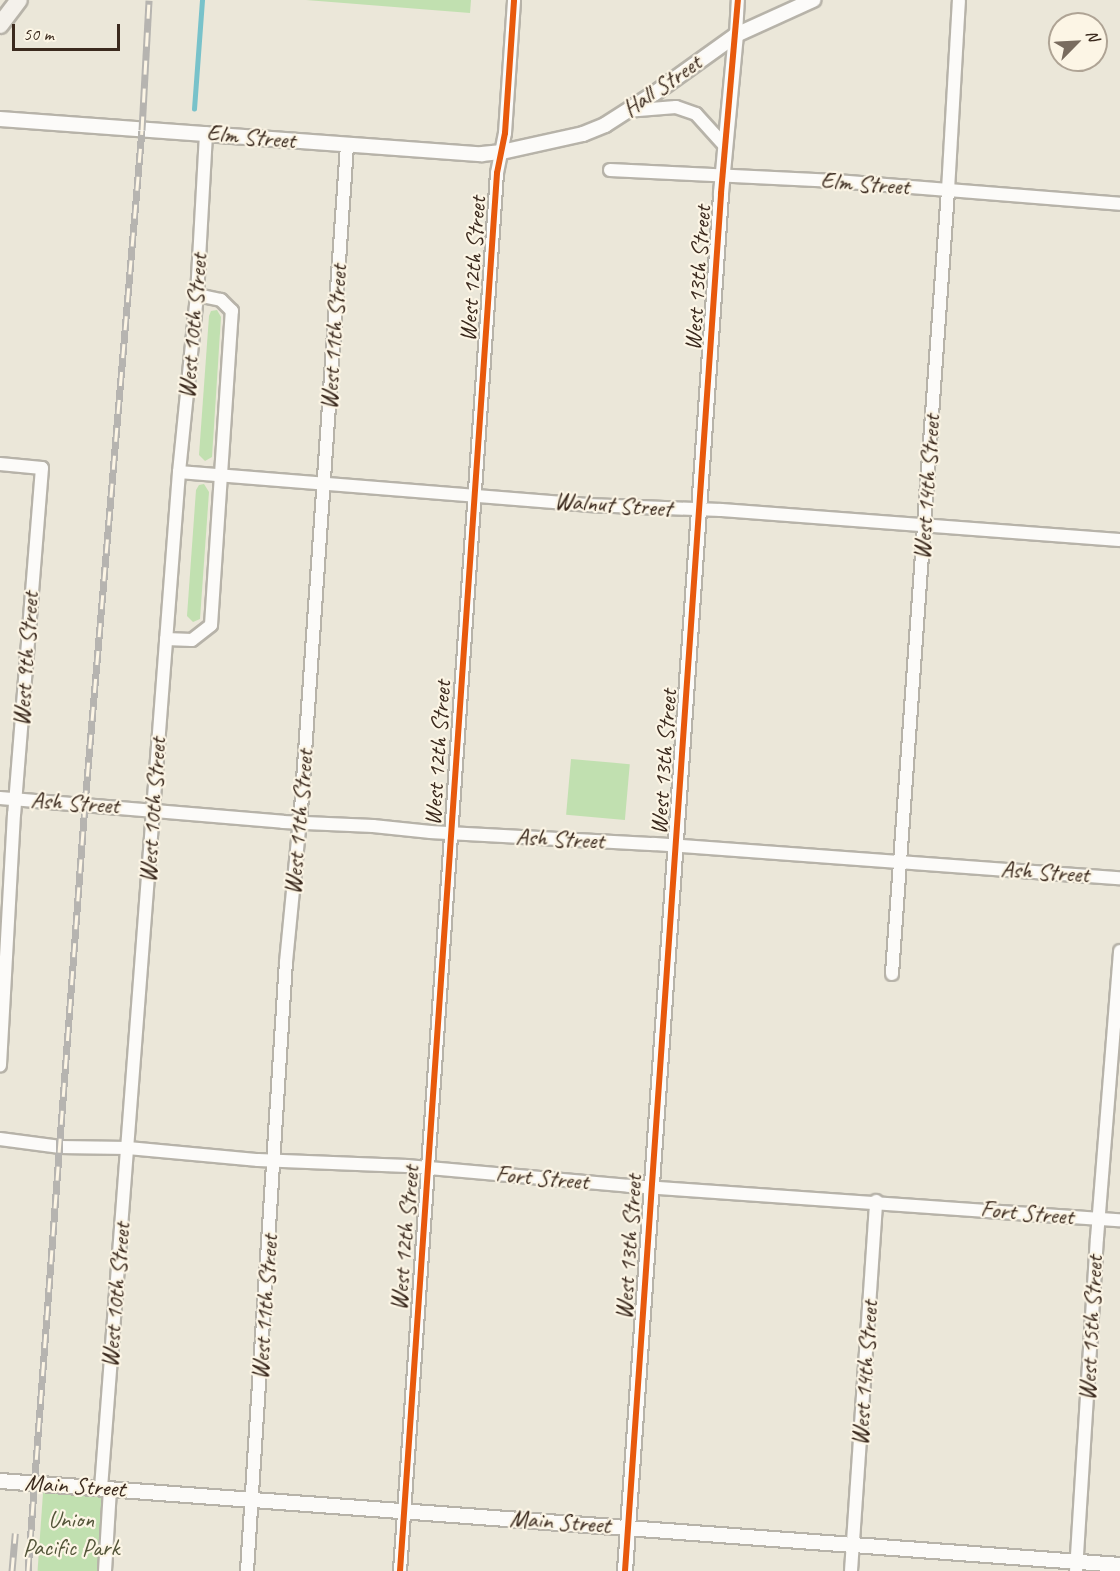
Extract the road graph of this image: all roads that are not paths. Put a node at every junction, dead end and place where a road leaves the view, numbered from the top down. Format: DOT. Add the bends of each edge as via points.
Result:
graph roads {
  1 [pos="514,0"];
  2 [pos="738,0"];
  3 [pos="813,0"];
  4 [pos="959,0"];
  5 [pos="17,4"];
  6 [pos="0,25"];
  7 [pos="736,35"];
  8 [pos="626,111"];
  9 [pos="0,119"];
  10 [pos="206,133"];
  11 [pos="347,145"];
  12 [pos="725,146"];
  13 [pos="502,152"];
  14 [pos="610,170"];
  15 [pos="723,176"];
  16 [pos="948,190"];
  17 [pos="1120,204"];
  18 [pos="197,295"];
  19 [pos="0,464"];
  20 [pos="179,472"];
  21 [pos="221,476"];
  22 [pos="324,483"];
  23 [pos="475,495"];
  24 [pos="701,510"];
  25 [pos="924,525"];
  26 [pos="1120,540"];
  27 [pos="166,639"];
  28 [pos="0,798"];
  29 [pos="15,799"];
  30 [pos="153,809"];
  31 [pos="300,822"];
  32 [pos="451,833"];
  33 [pos="676,846"];
  34 [pos="900,863"];
  35 [pos="1120,878"];
  36 [pos="1120,951"];
  37 [pos="892,974"];
  38 [pos="0,1066"];
  39 [pos="0,1139"];
  40 [pos="128,1148"];
  41 [pos="275,1161"];
  42 [pos="428,1168"];
  43 [pos="651,1187"];
  44 [pos="876,1202"];
  45 [pos="1099,1218"];
  46 [pos="1120,1220"];
  47 [pos="0,1481"];
  48 [pos="106,1488"];
  49 [pos="252,1499"];
  50 [pos="403,1510"];
  51 [pos="628,1527"];
  52 [pos="853,1545"];
  53 [pos="1120,1565"];
  54 [pos="1076,1566"];
  55 [pos="105,1571"];
  56 [pos="247,1571"];
  57 [pos="400,1571"];
  58 [pos="625,1571"];
  59 [pos="851,1571"];
  1 -- 13 [label="street, West 12th Street"];
  2 -- 7 [label="street, West 13th Street"];
  3 -- 7 [label="street, Hall Street"];
  4 -- 16 [label="street, West 14th Street"];
  5 -- 6 [label="main road"];
  7 -- 8 [label="street, Hall Street"];
  7 -- 12 [label="street, West 13th Street"];
  8 -- 12 [label="street" via="676,107 696,114"];
  8 -- 13 [label="street, Hall Street" via="583,134"];
  9 -- 10 [label="street, Elm Street"];
  10 -- 11 [label="street, Elm Street"];
  10 -- 18 [label="street, West 10th Street"];
  11 -- 13 [label="street, Elm Street"];
  11 -- 22 [label="street, West 11th Street"];
  12 -- 15 [label="street, West 13th Street"];
  13 -- 23 [label="street, West 12th Street"];
  14 -- 15 [label="street, Elm Street"];
  15 -- 16 [label="street, Elm Street"];
  15 -- 24 [label="street, West 13th Street"];
  16 -- 17 [label="street, Elm Street"];
  16 -- 25 [label="street, West 14th Street"];
  18 -- 20 [label="street, West 10th Street"];
  18 -- 21 [label="street" via="221,300 232,311"];
  19 -- 29 [label="street, West 9th Street" via="42,468"];
  20 -- 21 [label="street, Walnut Street"];
  20 -- 27 [label="street, West 10th Street"];
  21 -- 22 [label="street, Walnut Street"];
  21 -- 27 [label="street" via="211,625 192,640"];
  22 -- 23 [label="street, Walnut Street"];
  22 -- 31 [label="street, West 11th Street"];
  23 -- 24 [label="street, Walnut Street"];
  23 -- 32 [label="street, West 12th Street"];
  24 -- 25 [label="street, Walnut Street"];
  24 -- 33 [label="street, West 13th Street"];
  25 -- 26 [label="street, Walnut Street"];
  25 -- 34 [label="street, West 14th Street"];
  27 -- 30 [label="street, West 10th Street"];
  28 -- 29 [label="street, Ash Street"];
  29 -- 30 [label="street, Ash Street"];
  29 -- 38 [label="street, West 9th Street"];
  30 -- 31 [label="street, Ash Street"];
  30 -- 40 [label="street, West 10th Street"];
  31 -- 32 [label="street, Ash Street"];
  31 -- 41 [label="street, West 11th Street" via="286,962"];
  32 -- 33 [label="street, Ash Street"];
  32 -- 42 [label="street, West 12th Street"];
  33 -- 34 [label="street, Ash Street"];
  33 -- 43 [label="street, West 13th Street"];
  34 -- 35 [label="street, Ash Street"];
  34 -- 37 [label="street, West 14th Street"];
  36 -- 45 [label="street, West 15th Street"];
  39 -- 40 [label="street, Fort Street" via="60,1147"];
  40 -- 41 [label="street, Fort Street"];
  40 -- 48 [label="street, West 10th Street"];
  41 -- 42 [label="street, Fort Street"];
  41 -- 49 [label="street, West 11th Street"];
  42 -- 43 [label="street, Fort Street"];
  42 -- 50 [label="street, West 12th Street"];
  43 -- 44 [label="street, Fort Street"];
  43 -- 51 [label="street, West 13th Street"];
  44 -- 45 [label="street, Fort Street"];
  44 -- 52 [label="street, West 14th Street"];
  45 -- 46 [label="street, Fort Street"];
  45 -- 54 [label="street, West 15th Street"];
  47 -- 48 [label="street, Main Street"];
  48 -- 49 [label="street, Main Street"];
  48 -- 55 [label="street, West 10th Street"];
  49 -- 50 [label="street, Main Street"];
  49 -- 56 [label="street, West 11th Street"];
  50 -- 51 [label="street, Main Street"];
  50 -- 57 [label="street, West 12th Street"];
  51 -- 52 [label="street, Main Street"];
  51 -- 58 [label="street, West 13th Street"];
  52 -- 54 [label="street, Main Street"];
  52 -- 59 [label="street, West 14th Street"];
  53 -- 54 [label="street, Main Street"];
}
